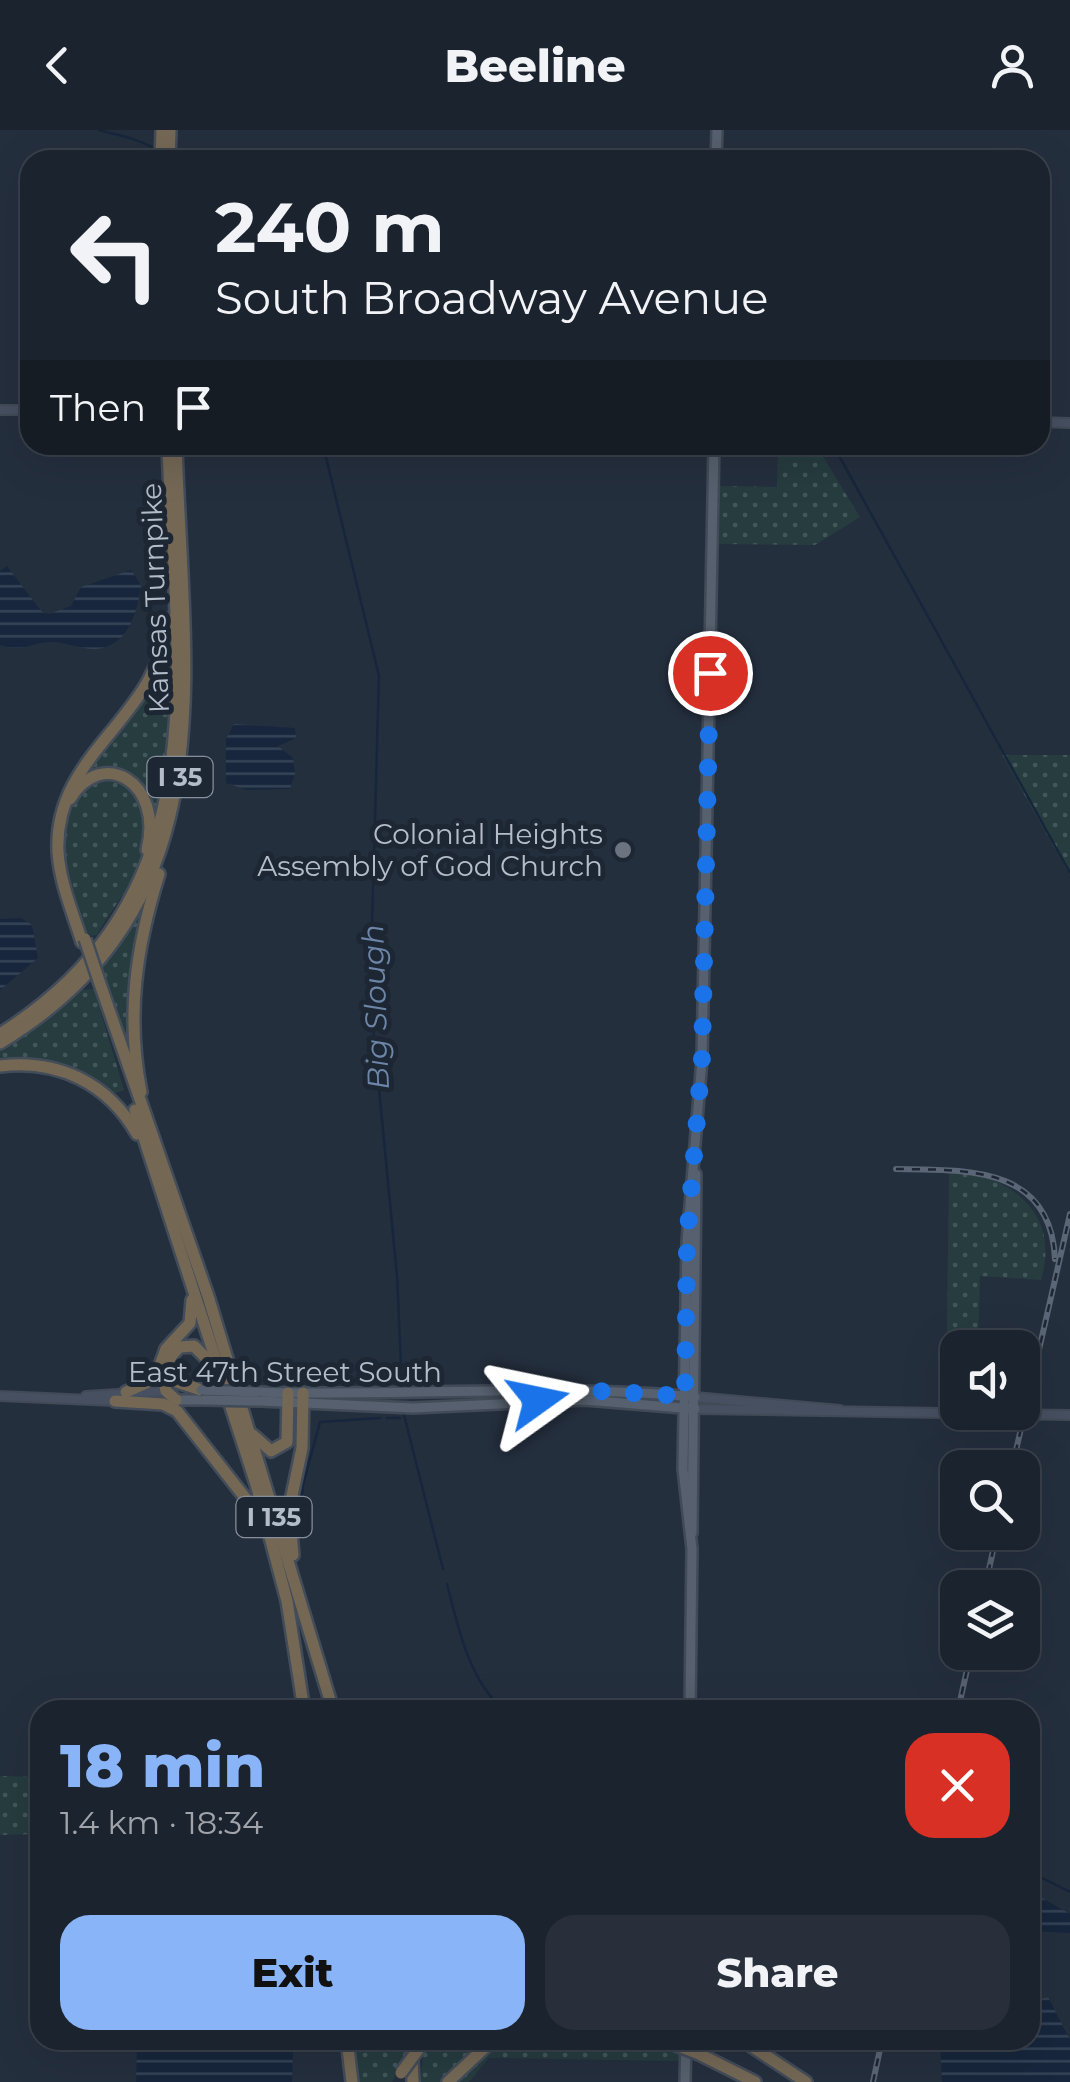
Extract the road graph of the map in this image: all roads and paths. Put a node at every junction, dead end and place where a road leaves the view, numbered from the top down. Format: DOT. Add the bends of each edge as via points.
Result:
graph roads {
  1 [pos="168,455"];
  2 [pos="176,455"];
  3 [pos="714,455"];
  4 [pos="171,555"];
  5 [pos="175,804"];
  6 [pos="84,941"];
  7 [pos="103,942"];
  8 [pos="97,980"];
  9 [pos="0,1034"];
  10 [pos="0,1043"];
  11 [pos="0,1066"];
  12 [pos="150,1130"];
  13 [pos="147,1151"];
  14 [pos="180,1248"];
  15 [pos="161,1368"];
  16 [pos="223,1382"];
  17 [pos="580,1390"];
  18 [pos="126,1392"];
  19 [pos="628,1394"];
  20 [pos="202,1395"];
  21 [pos="0,1396"];
  22 [pos="171,1396"];
  23 [pos="690,1397"];
  24 [pos="73,1398"];
  25 [pos="289,1398"];
  26 [pos="303,1399"];
  27 [pos="538,1400"];
  28 [pos="586,1400"];
  29 [pos="115,1401"];
  30 [pos="690,1409"];
  31 [pos="854,1413"];
  32 [pos="1070,1415"];
  33 [pos="245,1423"];
  34 [pos="275,1552"];
  35 [pos="316,1652"];
  36 [pos="302,1700"];
  37 [pos="331,1700"];
  38 [pos="690,1700"];
  39 [pos="348,2050"];
  40 [pos="414,2050"];
  41 [pos="419,2050"];
  42 [pos="482,2050"];
  43 [pos="686,2050"];
  44 [pos="689,2050"];
  45 [pos="757,2050"];
  46 [pos="398,2077"];
  47 [pos="352,2082"];
  48 [pos="414,2082"];
  49 [pos="448,2082"];
  50 [pos="685,2082"];
  51 [pos="755,2082"];
  52 [pos="806,2082"];
  1 -- 4 [label="highway, Kansas Turnpike / I 35"];
  2 -- 5 [label="highway, Kansas Turnpike / I 35" via="184,716"];
  3 -- 23 [label="main road"];
  4 -- 6 [label="highway" via="167,629 156,671 84,764 60,817 60,871"];
  4 -- 7 [label="highway, Kansas Turnpike / I 35" via="176,723 170,788 146,870"];
  5 -- 10 [label="highway, Kansas Turnpike / I 35" via="148,884 111,946 58,1002"];
  5 -- 12 [label="highway" via="134,983 134,1044"];
  6 -- 7 [label="highway" via="65,873 63,823 82,784 117,777 145,794 152,819 143,865"];
  6 -- 8 [label="highway, bridge"];
  7 -- 9 [label="highway, Kansas Turnpike / I 35" via="61,988"];
  8 -- 12 [label="highway"];
  8 -- 13 [label="highway"];
  11 -- 13 [label="highway" via="55,1068 94,1086 121,1109"];
  12 -- 33 [label="highway, I 135"];
  13 -- 14 [label="highway, I 135"];
  14 -- 15 [label="highway" via="193,1315 166,1349"];
  14 -- 16 [label="highway, I 135"];
  15 -- 18 [label="highway" via="148,1386"];
  15 -- 22 [label="highway"];
  16 -- 20 [label="highway" via="201,1350 180,1347 168,1375"];
  16 -- 34 [label="highway, I 135"];
  17 -- 19 [label="main road, East 47th Street South"];
  17 -- 26 [label="main road, East 47th Street South"];
  17 -- 27 [label="main road"];
  18 -- 22 [label="street, East 47th Street South"];
  18 -- 24 [label="street, East 47th Street South"];
  19 -- 23 [label="main road, East 47th Street South"];
  19 -- 28 [label="main road" via="589,1394"];
  20 -- 22 [label="main road, East 47th Street South"];
  20 -- 25 [label="main road, East 47th Street South, bridge"];
  21 -- 24 [label="street, East 47th Street South"];
  22 -- 29 [label="street, East 47th Street South"];
  23 -- 30 [label="main road"];
  23 -- 31 [label="street, East 47th Street South"];
  24 -- 29 [label="street, East 47th Street South"];
  25 -- 26 [label="main road, East 47th Street South"];
  25 -- 33 [label="highway" via="287,1442 278,1450 258,1444"];
  26 -- 27 [label="main road, East 47th Street South" via="413,1408"];
  26 -- 35 [label="highway" via="290,1530"];
  27 -- 28 [label="main road, East 47th Street South"];
  28 -- 30 [label="main road, East 47th Street South"];
  29 -- 34 [label="highway" via="177,1411 244,1490"];
  30 -- 31 [label="street, East 47th Street South"];
  30 -- 38 [label="main road"];
  31 -- 32 [label="street"];
  33 -- 35 [label="highway, I 135"];
  34 -- 36 [label="highway, I 135"];
  35 -- 37 [label="highway, I 135"];
  39 -- 47 [label="highway"];
  40 -- 46 [label="highway, bridge"];
  41 -- 48 [label="highway"];
  42 -- 49 [label="highway"];
  43 -- 50 [label="main road"];
  44 -- 51 [label="highway, bridge"];
  45 -- 52 [label="highway"];
}
